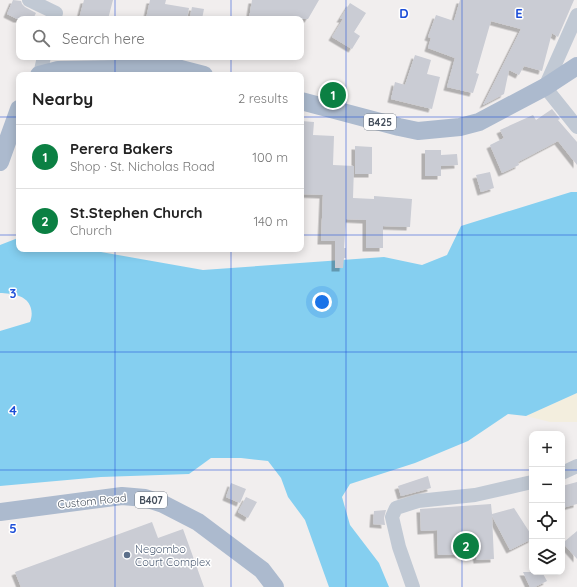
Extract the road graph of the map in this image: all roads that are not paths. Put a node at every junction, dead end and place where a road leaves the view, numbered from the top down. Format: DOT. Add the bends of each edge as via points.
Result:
graph roads {
  1 [pos="29,0"];
  2 [pos="56,11"];
  3 [pos="577,15"];
  4 [pos="577,66"];
  5 [pos="41,69"];
  6 [pos="192,72"];
  7 [pos="546,87"];
  8 [pos="304,102"];
  9 [pos="16,117"];
  10 [pos="577,127"];
  11 [pos="0,162"];
  12 [pos="577,466"];
  13 [pos="565,472"];
  14 [pos="529,483"];
  15 [pos="0,512"];
  16 [pos="275,587"];
  17 [pos="413,587"];
  1 -- 2 [label="street"];
  3 -- 7 [label="street"];
  4 -- 7 [label="main road, B425"];
  5 -- 6 [label="main road" via="177,68"];
  7 -- 8 [label="main road, B425" via="479,122 460,127 418,131"];
  7 -- 10 [label="street"];
  9 -- 11 [label="main road"];
  12 -- 13 [label="street"];
  14 -- 17 [label="street" via="474,494 418,501 396,508 392,517"];
  15 -- 16 [label="main road, Custom Road / B407" via="122,496 145,498 198,522 262,570"];
}
